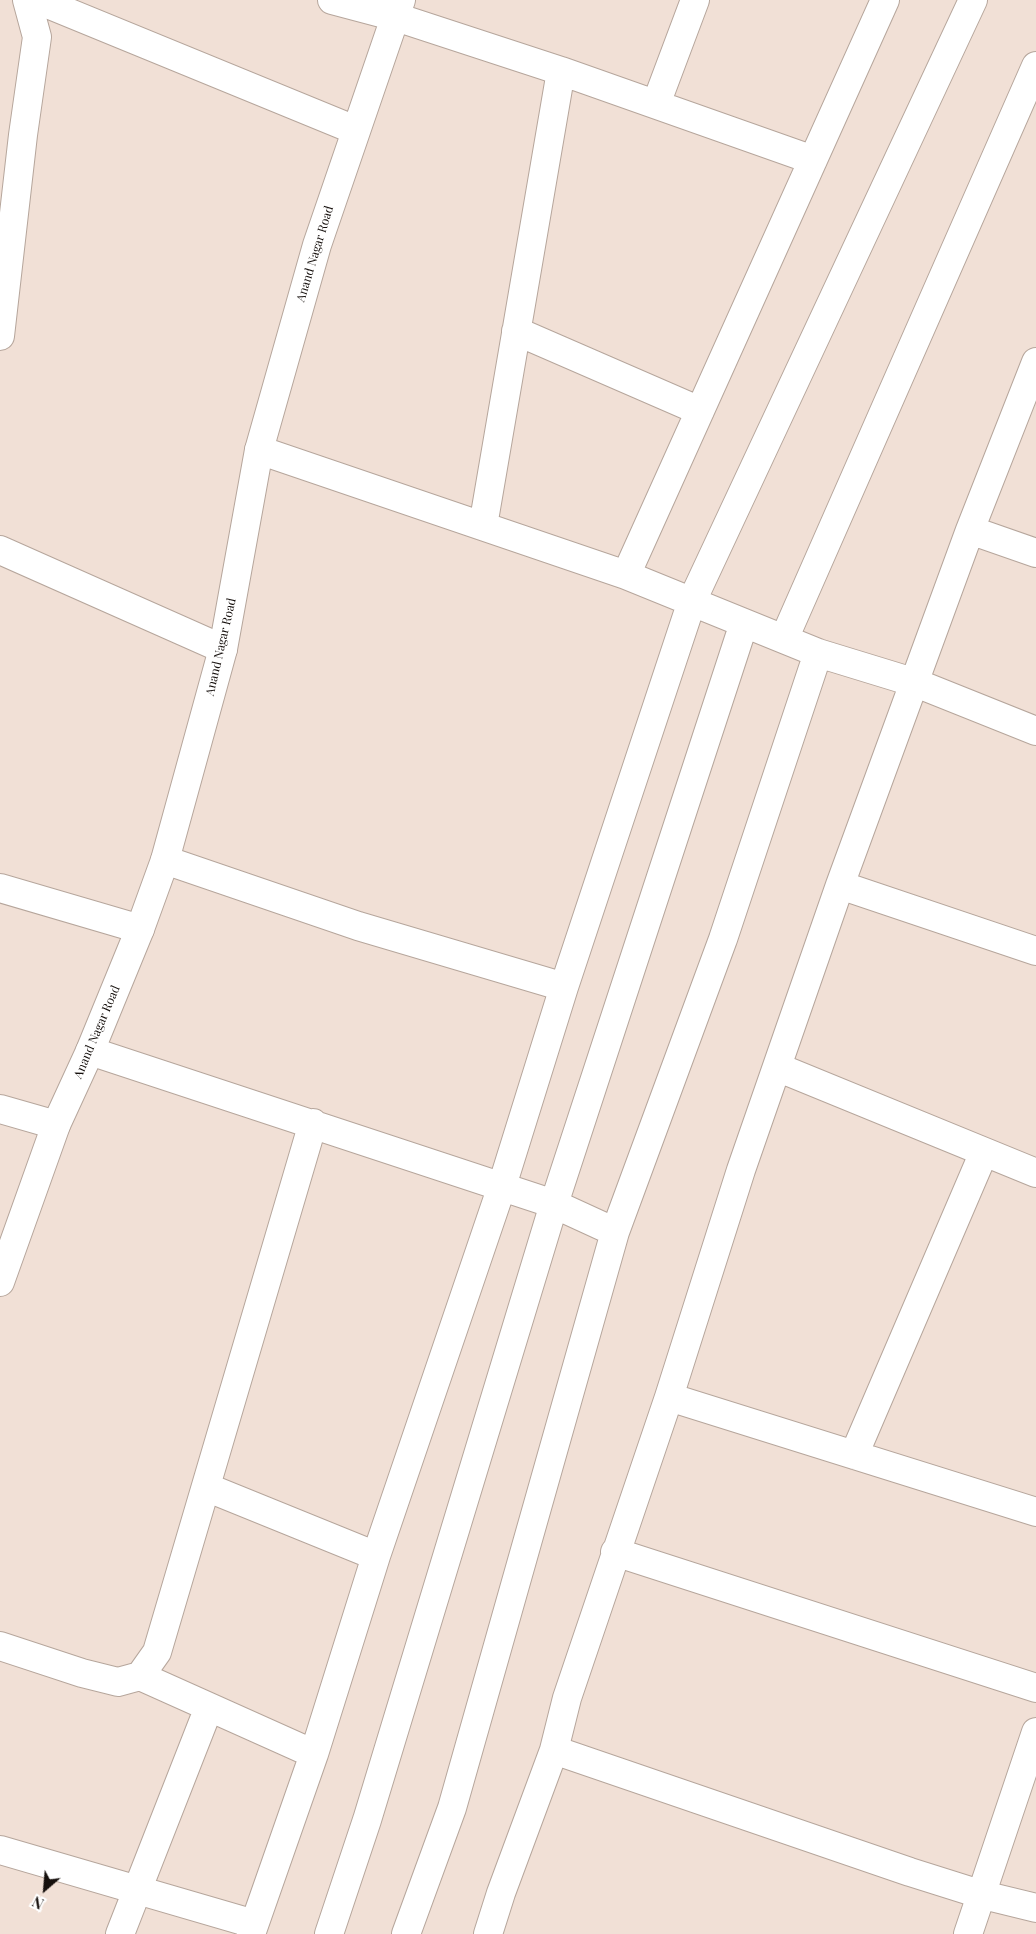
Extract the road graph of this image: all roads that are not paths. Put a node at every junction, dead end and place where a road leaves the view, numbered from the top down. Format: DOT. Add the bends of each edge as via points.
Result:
graph roads {
  1 [pos="27,0"];
  2 [pos="38,0"];
  3 [pos="332,0"];
  4 [pos="695,0"];
  5 [pos="885,0"];
  6 [pos="973,0"];
  7 [pos="398,8"];
  8 [pos="1036,66"];
  9 [pos="561,71"];
  10 [pos="656,104"];
  11 [pos="355,130"];
  12 [pos="813,160"];
  13 [pos="516,330"];
  14 [pos="0,331"];
  15 [pos="1036,362"];
  16 [pos="700,412"];
  17 [pos="260,450"];
  18 [pos="482,526"];
  19 [pos="970,530"];
  20 [pos="0,550"];
  21 [pos="1036,553"];
  22 [pos="626,575"];
  23 [pos="692,601"];
  24 [pos="744,623"];
  25 [pos="784,640"];
  26 [pos="222,649"];
  27 [pos="818,653"];
  28 [pos="916,683"];
  29 [pos="1036,731"];
  30 [pos="164,860"];
  31 [pos="840,885"];
  32 [pos="0,888"];
  33 [pos="140,929"];
  34 [pos="1036,951"];
  35 [pos="564,988"];
  36 [pos="90,1051"];
  37 [pos="777,1067"];
  38 [pos="0,1109"];
  39 [pos="313,1124"];
  40 [pos="56,1125"];
  41 [pos="984,1152"];
  42 [pos="1036,1173"];
  43 [pos="502,1186"];
  44 [pos="554,1204"];
  45 [pos="616,1232"];
  46 [pos="0,1282"];
  47 [pos="669,1397"];
  48 [pos="854,1455"];
  49 [pos="206,1488"];
  50 [pos="1036,1512"];
  51 [pos="615,1552"];
  52 [pos="376,1556"];
  53 [pos="0,1646"];
  54 [pos="140,1676"];
  55 [pos="1036,1688"];
  56 [pos="210,1707"];
  57 [pos="1036,1732"];
  58 [pos="554,1750"];
  59 [pos="314,1754"];
  60 [pos="0,1850"];
  61 [pos="138,1890"];
  62 [pos="983,1894"];
  63 [pos="1036,1908"];
  64 [pos="253,1929"];
  65 [pos="120,1934"];
  66 [pos="329,1934"];
  67 [pos="406,1934"];
  68 [pos="488,1934"];
  69 [pos="968,1934"];
  1 -- 14 [label="street" via="37,37"];
  2 -- 11 [label="street"];
  3 -- 7 [label="street"];
  4 -- 10 [label="street"];
  5 -- 12 [label="street"];
  6 -- 23 [label="street"];
  7 -- 9 [label="street"];
  7 -- 11 [label="street, Anand Nagar Road"];
  8 -- 25 [label="street"];
  9 -- 10 [label="street"];
  9 -- 13 [label="street"];
  10 -- 12 [label="street"];
  11 -- 17 [label="street, Anand Nagar Road" via="317,245"];
  12 -- 16 [label="street"];
  13 -- 16 [label="street"];
  13 -- 18 [label="street"];
  15 -- 19 [label="street"];
  16 -- 22 [label="street"];
  17 -- 18 [label="street"];
  17 -- 26 [label="street, Anand Nagar Road"];
  18 -- 22 [label="street"];
  19 -- 21 [label="street"];
  19 -- 28 [label="street"];
  20 -- 26 [label="street"];
  22 -- 23 [label="street"];
  23 -- 24 [label="street"];
  23 -- 35 [label="street"];
  24 -- 25 [label="street"];
  24 -- 44 [label="street"];
  25 -- 27 [label="street"];
  26 -- 30 [label="street, Anand Nagar Road"];
  27 -- 28 [label="street"];
  27 -- 45 [label="street" via="723,939"];
  28 -- 29 [label="street"];
  28 -- 31 [label="street"];
  30 -- 33 [label="street, Anand Nagar Road"];
  30 -- 35 [label="street" via="358,926"];
  31 -- 34 [label="street"];
  31 -- 37 [label="street"];
  32 -- 33 [label="street"];
  33 -- 36 [label="street, Anand Nagar Road"];
  35 -- 43 [label="street"];
  36 -- 39 [label="street"];
  36 -- 40 [label="street, Anand Nagar Road"];
  37 -- 41 [label="street"];
  37 -- 47 [label="street"];
  38 -- 40 [label="street"];
  39 -- 43 [label="street"];
  39 -- 49 [label="street"];
  40 -- 46 [label="street, Anand Nagar Road"];
  41 -- 42 [label="street"];
  41 -- 48 [label="street"];
  43 -- 44 [label="street"];
  43 -- 52 [label="street"];
  44 -- 45 [label="street"];
  44 -- 66 [label="street" via="367,1820"];
  45 -- 67 [label="street" via="452,1808"];
  47 -- 48 [label="street"];
  47 -- 51 [label="street"];
  48 -- 50 [label="street"];
  49 -- 52 [label="street"];
  49 -- 54 [label="street" via="157,1652"];
  51 -- 55 [label="street"];
  51 -- 58 [label="street" via="567,1698"];
  52 -- 59 [label="street"];
  53 -- 54 [label="street" via="82,1674 118,1682"];
  54 -- 56 [label="street"];
  56 -- 59 [label="street"];
  56 -- 61 [label="street"];
  57 -- 62 [label="street"];
  58 -- 62 [label="street" via="900,1869"];
  58 -- 68 [label="street"];
  59 -- 64 [label="street"];
  60 -- 61 [label="street"];
  61 -- 64 [label="street"];
  61 -- 65 [label="street"];
  62 -- 63 [label="street"];
  62 -- 69 [label="street"];
}
